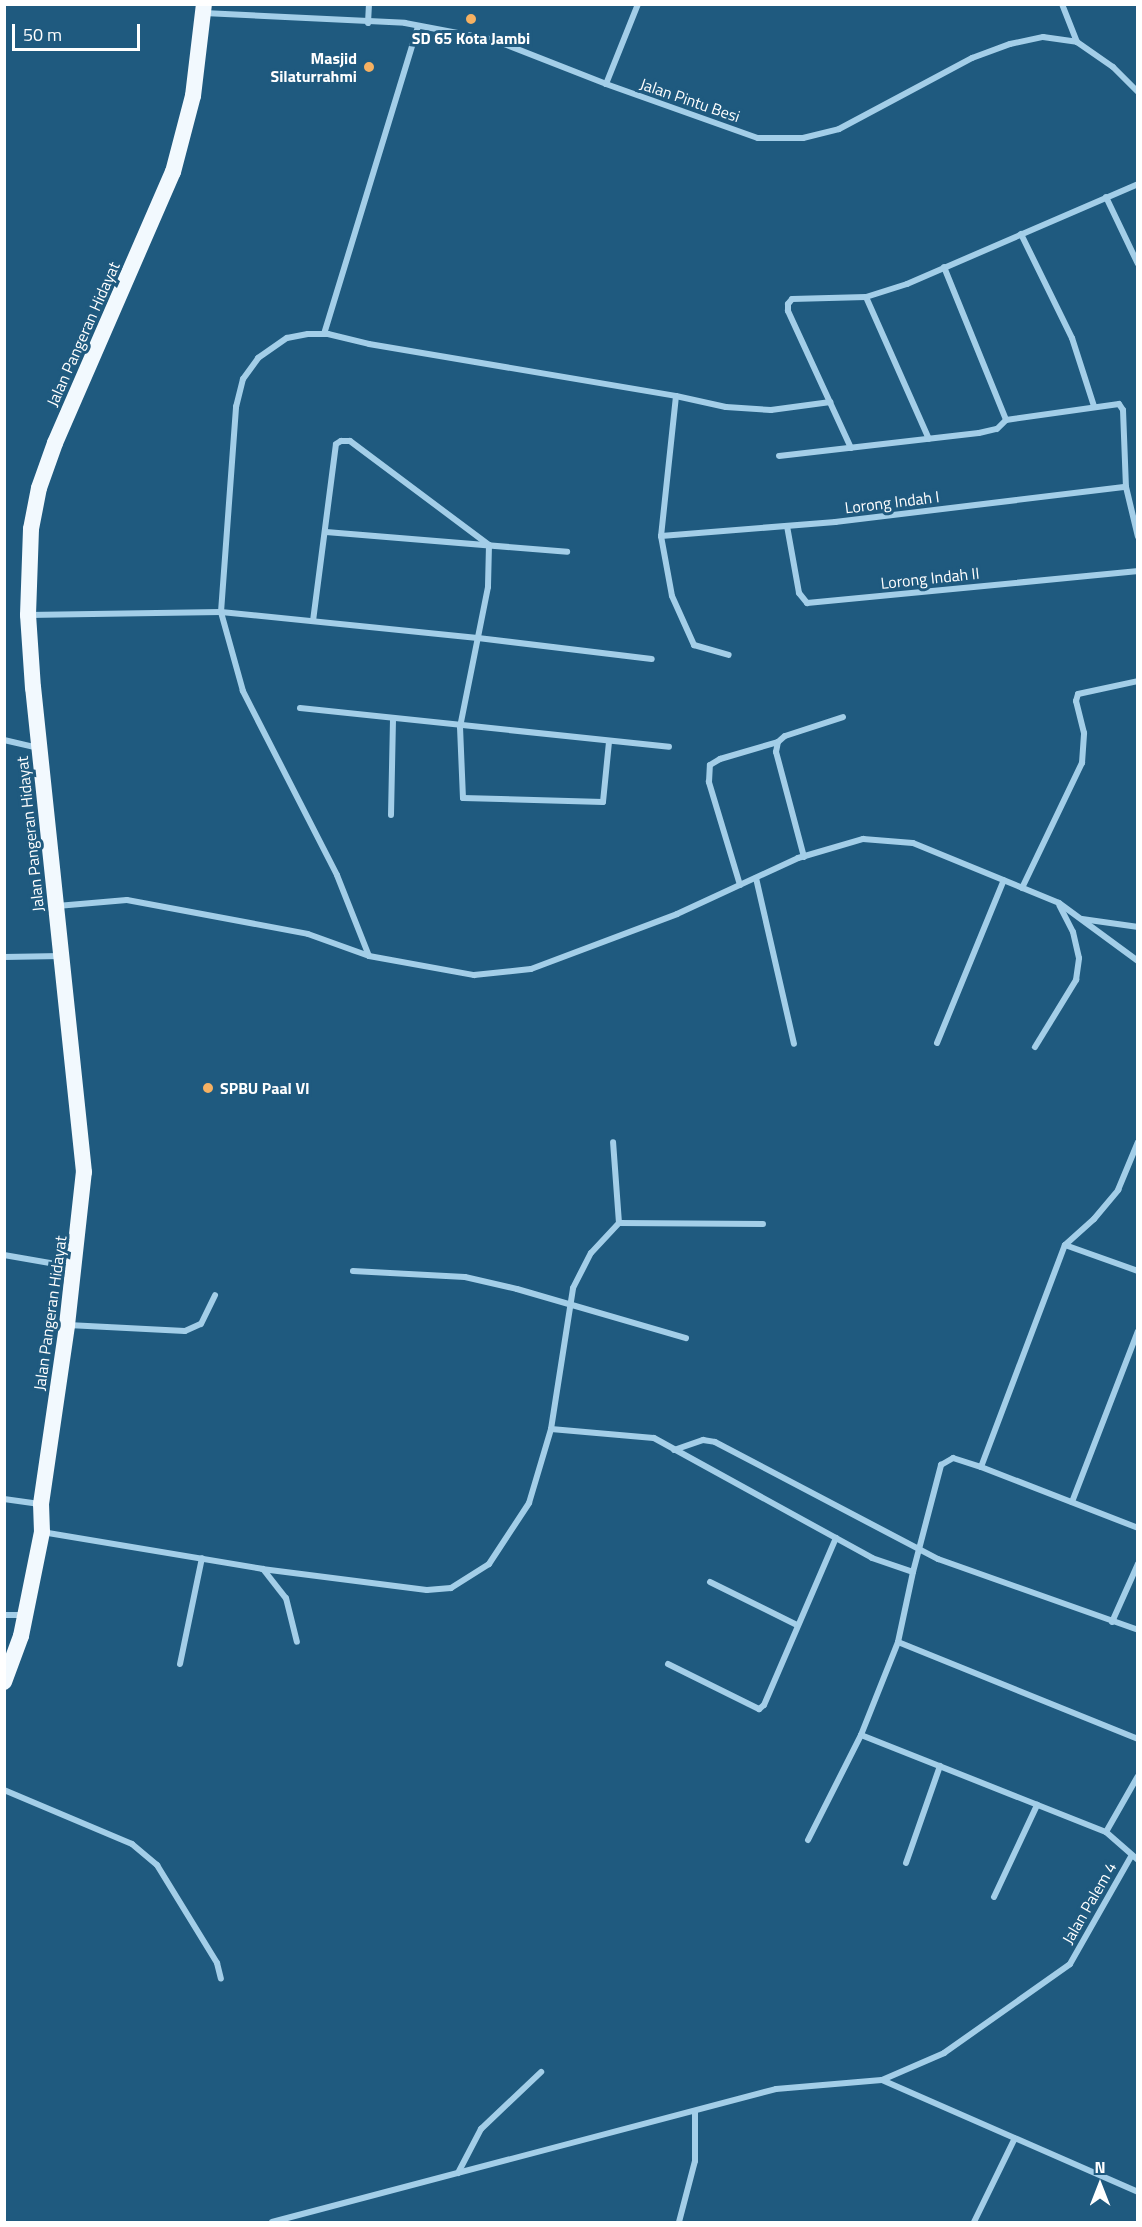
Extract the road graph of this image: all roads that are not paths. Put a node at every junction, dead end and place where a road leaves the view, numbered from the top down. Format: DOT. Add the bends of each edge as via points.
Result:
graph roads {
  1 [pos="369,4"];
  2 [pos="638,4"];
  3 [pos="1062,4"];
  4 [pos="204,9"];
  5 [pos="368,23"];
  6 [pos="418,26"];
  7 [pos="1077,42"];
  8 [pos="606,84"];
  9 [pos="1137,92"];
  10 [pos="1137,184"];
  11 [pos="1106,197"];
  12 [pos="1021,234"];
  13 [pos="1137,264"];
  14 [pos="944,267"];
  15 [pos="866,297"];
  16 [pos="324,334"];
  17 [pos="676,396"];
  18 [pos="830,402"];
  19 [pos="1094,406"];
  20 [pos="1006,420"];
  21 [pos="929,439"];
  22 [pos="851,448"];
  23 [pos="779,456"];
  24 [pos="1126,487"];
  25 [pos="787,526"];
  26 [pos="326,532"];
  27 [pos="661,536"];
  28 [pos="1137,537"];
  29 [pos="489,545"];
  30 [pos="567,552"];
  31 [pos="1137,571"];
  32 [pos="220,612"];
  33 [pos="28,615"];
  34 [pos="313,621"];
  35 [pos="478,638"];
  36 [pos="729,655"];
  37 [pos="652,659"];
  38 [pos="1137,681"];
  39 [pos="300,708"];
  40 [pos="843,717"];
  41 [pos="393,718"];
  42 [pos="460,727"];
  43 [pos="4,740"];
  44 [pos="609,742"];
  45 [pos="778,742"];
  46 [pos="669,747"];
  47 [pos="39,748"];
  48 [pos="391,815"];
  49 [pos="804,857"];
  50 [pos="756,878"];
  51 [pos="1004,880"];
  52 [pos="740,885"];
  53 [pos="1022,888"];
  54 [pos="1059,903"];
  55 [pos="56,906"];
  56 [pos="1082,919"];
  57 [pos="1137,927"];
  58 [pos="61,956"];
  59 [pos="369,956"];
  60 [pos="4,957"];
  61 [pos="1137,961"];
  62 [pos="937,1043"];
  63 [pos="795,1044"];
  64 [pos="1035,1047"];
  65 [pos="613,1142"];
  66 [pos="1137,1142"];
  67 [pos="619,1223"];
  68 [pos="763,1224"];
  69 [pos="1065,1245"];
  70 [pos="4,1255"];
  71 [pos="74,1268"];
  72 [pos="353,1271"];
  73 [pos="1137,1271"];
  74 [pos="215,1295"];
  75 [pos="570,1306"];
  76 [pos="67,1325"];
  77 [pos="1137,1331"];
  78 [pos="686,1338"];
  79 [pos="550,1429"];
  80 [pos="674,1450"];
  81 [pos="981,1467"];
  82 [pos="4,1499"];
  83 [pos="1072,1502"];
  84 [pos="41,1504"];
  85 [pos="1137,1528"];
  86 [pos="42,1532"];
  87 [pos="836,1538"];
  88 [pos="919,1548"];
  89 [pos="202,1558"];
  90 [pos="1137,1564"];
  91 [pos="262,1569"];
  92 [pos="913,1572"];
  93 [pos="710,1582"];
  94 [pos="4,1615"];
  95 [pos="26,1615"];
  96 [pos="1112,1622"];
  97 [pos="797,1625"];
  98 [pos="1137,1630"];
  99 [pos="297,1642"];
  100 [pos="898,1642"];
  101 [pos="180,1664"];
  102 [pos="668,1664"];
  103 [pos="4,1682"];
  104 [pos="861,1735"];
  105 [pos="1137,1739"];
  106 [pos="940,1766"];
  107 [pos="1137,1776"];
  108 [pos="4,1790"];
  109 [pos="1037,1805"];
  110 [pos="1106,1832"];
  111 [pos="808,1840"];
  112 [pos="1135,1858"];
  113 [pos="906,1863"];
  114 [pos="994,1897"];
  115 [pos="221,1979"];
  116 [pos="541,2072"];
  117 [pos="882,2080"];
  118 [pos="695,2110"];
  119 [pos="1015,2138"];
  120 [pos="458,2173"];
  121 [pos="1137,2192"];
  122 [pos="272,2223"];
  123 [pos="679,2223"];
  124 [pos="974,2223"];
  1 -- 5 [label="street"];
  2 -- 8 [label="street"];
  3 -- 7 [label="street"];
  4 -- 5 [label="street, Jalan Pintu Besi"];
  4 -- 33 [label="highway, Jalan Pangeran Hidayat" via="193,96 173,172 39,488 31,529"];
  5 -- 6 [label="street, Jalan Pintu Besi"];
  6 -- 8 [label="street, Jalan Pintu Besi" via="494,40"];
  6 -- 16 [label="street"];
  7 -- 8 [label="street, Jalan Pintu Besi" via="1043,37 1010,44 972,58 840,129 803,138 758,138"];
  7 -- 9 [label="street, Jalan Pintu Besi" via="1113,67"];
  10 -- 11 [label="street"];
  11 -- 12 [label="street"];
  11 -- 13 [label="street"];
  12 -- 14 [label="street"];
  12 -- 19 [label="street" via="1072,338"];
  14 -- 15 [label="street"];
  14 -- 20 [label="street"];
  15 -- 18 [label="street" via="792,300 788,304"];
  15 -- 21 [label="street"];
  16 -- 17 [label="street"];
  16 -- 32 [label="street" via="287,338 258,358 243,379 236,407"];
  17 -- 18 [label="street" via="747,409 795,408"];
  17 -- 27 [label="street"];
  18 -- 22 [label="street"];
  19 -- 20 [label="street"];
  19 -- 24 [label="street" via="1122,406"];
  20 -- 21 [label="street" via="997,429"];
  21 -- 22 [label="street"];
  22 -- 23 [label="street"];
  24 -- 25 [label="street, Lorong Indah I"];
  24 -- 28 [label="street"];
  25 -- 27 [label="street, Lorong Indah I"];
  25 -- 31 [label="street, Lorong Indah II" via="799,593 807,603"];
  26 -- 29 [label="street"];
  26 -- 29 [label="street" via="336,444 350,441"];
  26 -- 34 [label="street"];
  27 -- 36 [label="street" via="672,596 694,645"];
  29 -- 30 [label="street"];
  29 -- 35 [label="street" via="488,587"];
  32 -- 33 [label="street"];
  32 -- 34 [label="street"];
  32 -- 59 [label="street" via="243,691 338,875"];
  33 -- 47 [label="highway, Jalan Pangeran Hidayat"];
  34 -- 35 [label="street"];
  35 -- 37 [label="street"];
  35 -- 42 [label="street"];
  38 -- 53 [label="street" via="1078,694 1076,701 1084,733 1082,763"];
  39 -- 41 [label="street"];
  40 -- 45 [label="street" via="785,736"];
  41 -- 42 [label="street"];
  41 -- 48 [label="street"];
  42 -- 44 [label="street"];
  42 -- 44 [label="street" via="462,798 603,802"];
  43 -- 47 [label="street"];
  44 -- 46 [label="street"];
  45 -- 49 [label="street" via="776,752"];
  45 -- 52 [label="street" via="710,765 709,782"];
  47 -- 55 [label="highway, Jalan Pangeran Hidayat"];
  49 -- 50 [label="street"];
  49 -- 51 [label="street" via="863,839 913,843"];
  50 -- 52 [label="street"];
  50 -- 63 [label="street"];
  51 -- 53 [label="street"];
  51 -- 62 [label="street"];
  52 -- 59 [label="street" via="677,914 531,969 474,975"];
  53 -- 54 [label="street"];
  54 -- 56 [label="street"];
  54 -- 64 [label="street" via="1073,932 1079,958 1076,980"];
  55 -- 58 [label="highway, Jalan Pangeran Hidayat"];
  55 -- 59 [label="street" via="127,900 308,934"];
  56 -- 57 [label="street"];
  56 -- 61 [label="street"];
  58 -- 60 [label="street"];
  58 -- 71 [label="highway, Jalan Pangeran Hidayat" via="84,1172"];
  65 -- 67 [label="street"];
  66 -- 69 [label="street" via="1118,1190"];
  67 -- 68 [label="street"];
  67 -- 75 [label="street" via="591,1253 573,1288"];
  69 -- 73 [label="street"];
  69 -- 81 [label="street"];
  70 -- 71 [label="street"];
  71 -- 76 [label="highway, Jalan Pangeran Hidayat"];
  72 -- 75 [label="street" via="465,1277 517,1288"];
  74 -- 76 [label="street" via="201,1324 185,1331"];
  75 -- 78 [label="street"];
  75 -- 79 [label="street"];
  76 -- 84 [label="highway, Jalan Pangeran Hidayat"];
  77 -- 83 [label="street"];
  79 -- 80 [label="street" via="654,1438"];
  79 -- 91 [label="street" via="529,1503 489,1564 452,1588 427,1590"];
  80 -- 87 [label="street"];
  80 -- 88 [label="street" via="703,1440 715,1442"];
  81 -- 83 [label="street"];
  81 -- 88 [label="street" via="953,1458 940,1465"];
  82 -- 84 [label="street"];
  83 -- 85 [label="street"];
  84 -- 86 [label="highway, Jalan Pangeran Hidayat"];
  86 -- 89 [label="street"];
  86 -- 95 [label="highway, Jalan Pangeran Hidayat"];
  87 -- 92 [label="street" via="872,1558"];
  87 -- 97 [label="street"];
  88 -- 92 [label="street"];
  88 -- 96 [label="street"];
  89 -- 91 [label="street"];
  89 -- 101 [label="street"];
  90 -- 96 [label="street"];
  91 -- 99 [label="street" via="286,1598"];
  92 -- 100 [label="street"];
  93 -- 97 [label="street"];
  94 -- 95 [label="street"];
  95 -- 103 [label="highway, Jalan Pangeran Hidayat"];
  96 -- 98 [label="street"];
  97 -- 102 [label="street" via="765,1705 759,1709"];
  100 -- 104 [label="street"];
  100 -- 105 [label="street"];
  104 -- 106 [label="street"];
  104 -- 111 [label="street"];
  106 -- 109 [label="street"];
  106 -- 113 [label="street"];
  107 -- 110 [label="street"];
  108 -- 115 [label="street" via="132,1844 157,1865 217,1964"];
  109 -- 110 [label="street"];
  109 -- 114 [label="street"];
  110 -- 112 [label="street"];
  112 -- 117 [label="street, Jalan Palem 4" via="1070,1964 944,2053"];
  116 -- 120 [label="street" via="482,2129"];
  117 -- 118 [label="street" via="776,2089"];
  117 -- 119 [label="street"];
  118 -- 120 [label="street"];
  118 -- 123 [label="street" via="695,2162"];
  119 -- 121 [label="street"];
  119 -- 124 [label="street"];
  120 -- 122 [label="street"];
}
